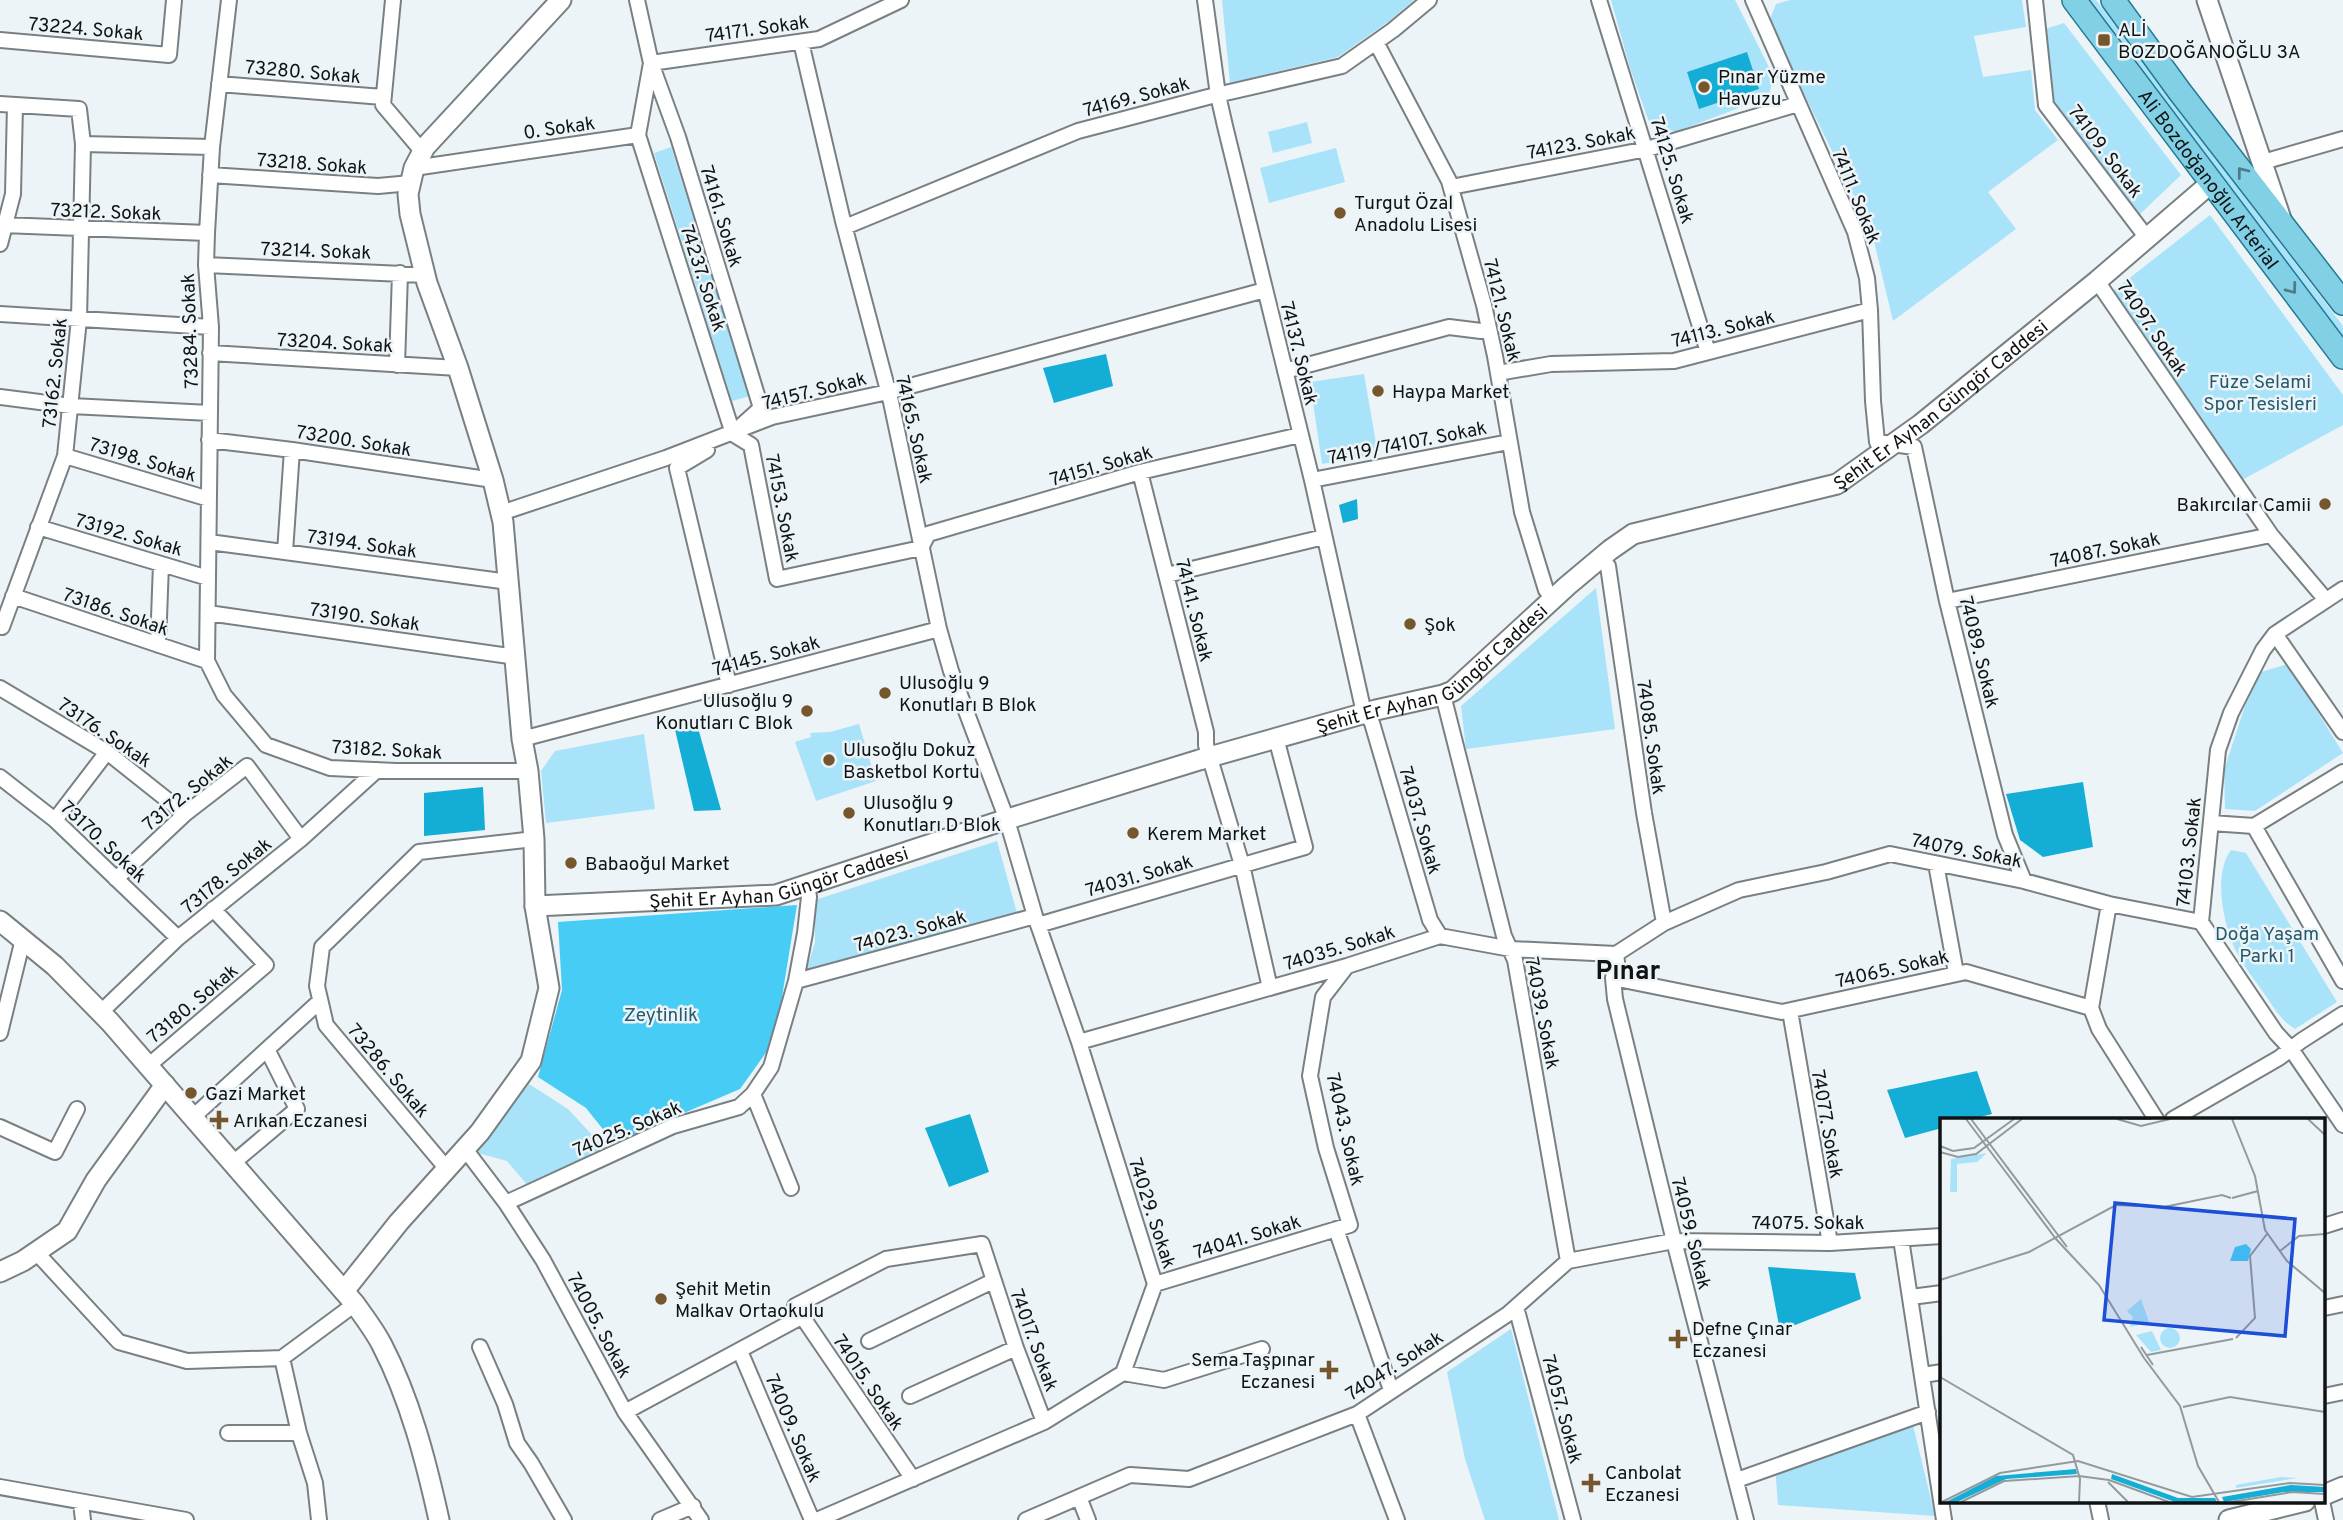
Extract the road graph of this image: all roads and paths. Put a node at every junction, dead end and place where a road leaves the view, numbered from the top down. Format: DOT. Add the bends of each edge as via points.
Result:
graph roads {
  1 [pos="174,0"];
  2 [pos="229,0"];
  3 [pos="393,0"];
  4 [pos="561,0"];
  5 [pos="637,0"];
  6 [pos="901,0"];
  7 [pos="1205,0"];
  8 [pos="1429,0"];
  9 [pos="1599,0"];
  10 [pos="1753,0"];
  11 [pos="2035,0"];
  12 [pos="2074,0"];
  13 [pos="2113,0"];
  14 [pos="2207,0"];
  15 [pos="0,40"];
  16 [pos="801,41"];
  17 [pos="1376,43"];
  18 [pos="651,64"];
  19 [pos="219,84"];
  20 [pos="1218,94"];
  21 [pos="383,97"];
  22 [pos="7,104"];
  23 [pos="1798,104"];
  24 [pos="638,135"];
  25 [pos="2343,139"];
  26 [pos="83,144"];
  27 [pos="212,146"];
  28 [pos="1647,149"];
  29 [pos="2263,162"];
  30 [pos="416,167"];
  31 [pos="211,176"];
  32 [pos="2211,183"];
  33 [pos="1451,187"];
  34 [pos="6,195"];
  35 [pos="3,225"];
  36 [pos="2284,226"];
  37 [pos="845,227"];
  38 [pos="83,230"];
  39 [pos="207,233"];
  40 [pos="2147,238"];
  41 [pos="0,244"];
  42 [pos="206,265"];
  43 [pos="400,273"];
  44 [pos="425,275"];
  45 [pos="2097,281"];
  46 [pos="1265,290"];
  47 [pos="2343,303"];
  48 [pos="1870,310"];
  49 [pos="0,314"];
  50 [pos="79,319"];
  51 [pos="211,327"];
  52 [pos="1489,330"];
  53 [pos="1708,352"];
  54 [pos="210,353"];
  55 [pos="2343,357"];
  56 [pos="397,365"];
  57 [pos="458,368"];
  58 [pos="1285,371"];
  59 [pos="1498,373"];
  60 [pos="888,392"];
  61 [pos="1,400"];
  62 [pos="71,406"];
  63 [pos="210,413"];
  64 [pos="733,434"];
  65 [pos="1300,435"];
  66 [pos="209,440"];
  67 [pos="1509,442"];
  68 [pos="1895,444"];
  69 [pos="292,450"];
  70 [pos="65,456"];
  71 [pos="1140,472"];
  72 [pos="1312,480"];
  73 [pos="493,481"];
  74 [pos="209,499"];
  75 [pos="501,513"];
  76 [pos="38,527"];
  77 [pos="2271,535"];
  78 [pos="1324,537"];
  79 [pos="209,542"];
  80 [pos="921,548"];
  81 [pos="285,552"];
  82 [pos="1601,558"];
  83 [pos="161,564"];
  84 [pos="1167,575"];
  85 [pos="208,578"];
  86 [pos="509,582"];
  87 [pos="2343,589"];
  88 [pos="13,596"];
  89 [pos="1553,598"];
  90 [pos="2326,600"];
  91 [pos="1947,601"];
  92 [pos="208,613"];
  93 [pos="0,626"];
  94 [pos="939,629"];
  95 [pos="2274,634"];
  96 [pos="158,645"];
  97 [pos="516,657"];
  98 [pos="207,662"];
  99 [pos="729,685"];
  100 [pos="0,688"];
  101 [pos="1443,695"];
  102 [pos="1367,713"];
  103 [pos="2343,733"];
  104 [pos="1276,738"];
  105 [pos="522,740"];
  106 [pos="107,752"];
  107 [pos="1209,757"];
  108 [pos="377,770"];
  109 [pos="528,771"];
  110 [pos="2343,772"];
  111 [pos="0,776"];
  112 [pos="185,814"];
  113 [pos="55,820"];
  114 [pos="1007,820"];
  115 [pos="2211,822"];
  116 [pos="2253,826"];
  117 [pos="301,839"];
  118 [pos="534,839"];
  119 [pos="1936,863"];
  120 [pos="1242,865"];
  121 [pos="117,879"];
  122 [pos="2024,881"];
  123 [pos="807,885"];
  124 [pos="2109,904"];
  125 [pos="535,906"];
  126 [pos="213,909"];
  127 [pos="0,921"];
  128 [pos="1036,921"];
  129 [pos="2201,922"];
  130 [pos="1664,923"];
  131 [pos="1440,936"];
  132 [pos="178,938"];
  133 [pos="23,939"];
  134 [pos="1511,948"];
  135 [pos="1616,954"];
  136 [pos="1347,966"];
  137 [pos="1956,973"];
  138 [pos="1614,978"];
  139 [pos="796,981"];
  140 [pos="2343,981"];
  141 [pos="1270,988"];
  142 [pos="4,998"];
  143 [pos="320,1001"];
  144 [pos="2091,1008"];
  145 [pos="1790,1011"];
  146 [pos="101,1012"];
  147 [pos="2343,1014"];
  148 [pos="0,1033"];
  149 [pos="1079,1042"];
  150 [pos="2291,1049"];
  151 [pos="268,1051"];
  152 [pos="148,1066"];
  153 [pos="165,1085"];
  154 [pos="753,1094"];
  155 [pos="77,1109"];
  156 [pos="193,1117"];
  157 [pos="2155,1118"];
  158 [pos="2175,1118"];
  159 [pos="2343,1125"];
  160 [pos="0,1127"];
  161 [pos="465,1149"];
  162 [pos="233,1163"];
  163 [pos="447,1169"];
  164 [pos="791,1188"];
  165 [pos="506,1203"];
  166 [pos="2343,1220"];
  167 [pos="2326,1225"];
  168 [pos="1343,1227"];
  169 [pos="1940,1236"];
  170 [pos="1901,1239"];
  171 [pos="1674,1241"];
  172 [pos="1830,1244"];
  173 [pos="36,1252"];
  174 [pos="1568,1261"];
  175 [pos="0,1272"];
  176 [pos="993,1281"];
  177 [pos="1156,1284"];
  178 [pos="1940,1293"];
  179 [pos="1911,1297"];
  180 [pos="350,1298"];
  181 [pos="1516,1307"];
  182 [pos="798,1312"];
  183 [pos="869,1341"];
  184 [pos="480,1347"];
  185 [pos="1016,1348"];
  186 [pos="1262,1349"];
  187 [pos="740,1351"];
  188 [pos="282,1358"];
  189 [pos="1940,1372"];
  190 [pos="1123,1373"];
  191 [pos="1923,1375"];
  192 [pos="1391,1390"];
  193 [pos="910,1396"];
  194 [pos="625,1412"];
  195 [pos="1928,1412"];
  196 [pos="1357,1414"];
  197 [pos="1044,1422"];
  198 [pos="228,1433"];
  199 [pos="299,1433"];
  200 [pos="1939,1454"];
  201 [pos="913,1479"];
  202 [pos="1737,1480"];
  203 [pos="0,1487"];
  204 [pos="2343,1487"];
  205 [pos="2326,1493"];
  206 [pos="1079,1497"];
  207 [pos="1943,1502"];
  208 [pos="2097,1502"];
  209 [pos="2299,1502"];
  210 [pos="2322,1502"];
  211 [pos="81,1503"];
  212 [pos="2280,1505"];
  213 [pos="693,1506"];
  214 [pos="83,1520"];
  215 [pos="186,1520"];
  216 [pos="319,1520"];
  217 [pos="439,1520"];
  218 [pos="564,1520"];
  219 [pos="660,1520"];
  220 [pos="701,1520"];
  221 [pos="814,1520"];
  222 [pos="1026,1520"];
  223 [pos="1088,1520"];
  224 [pos="1397,1520"];
  225 [pos="1573,1520"];
  226 [pos="1746,1520"];
  227 [pos="1944,1520"];
  228 [pos="2101,1520"];
  229 [pos="2229,1520"];
  230 [pos="2326,1520"];
  1 -- 15 [label="street, 73224. Sokak" via="169,55"];
  2 -- 19 [label="street, 73284. Sokak"];
  3 -- 21 [label="street"];
  4 -- 30 [label="main road"];
  5 -- 18 [label="street, 74161. Sokak"];
  6 -- 16 [label="street, 74171. Sokak" via="819,39"];
  7 -- 20 [label="street, 74137. Sokak"];
  8 -- 17 [label="street, 74169. Sokak"];
  9 -- 28 [label="street, 74125. Sokak"];
  10 -- 23 [label="street, 74111. Sokak"];
  11 -- 40 [label="street, 74109. Sokak" via="2046,105"];
  12 -- 32 [label="main road, Ali Bozdoğanoğlu Arterial"];
  36 -- 13 [label="main road, Ali Bozdoğanoğlu Arterial, one-way"];
  14 -- 29 [label="main road"];
  16 -- 18 [label="street, 74171. Sokak"];
  16 -- 37 [label="street, 74165. Sokak"];
  17 -- 20 [label="street, 74169. Sokak" via="1342,66"];
  17 -- 33 [label="street, 74121. Sokak"];
  18 -- 24 [label="street"];
  18 -- 64 [label="street, 74161. Sokak" via="678,136 761,408"];
  19 -- 21 [label="street, 73280. Sokak"];
  19 -- 27 [label="street, 73284. Sokak"];
  20 -- 37 [label="street, 74169. Sokak" via="1078,131"];
  20 -- 46 [label="street, 74137. Sokak"];
  21 -- 30 [label="street"];
  22 -- 26 [label="street, 73162. Sokak" via="79,108"];
  22 -- 34 [label="street"];
  23 -- 28 [label="street, 74123. Sokak"];
  23 -- 48 [label="street, 74111. Sokak" via="1855,232"];
  24 -- 30 [label="street, 0. Sokak"];
  24 -- 64 [label="street, 74237. Sokak"];
  25 -- 29 [label="street"];
  26 -- 27 [label="street"];
  26 -- 38 [label="street, 73162. Sokak"];
  27 -- 31 [label="street, 73284. Sokak"];
  28 -- 33 [label="street, 74123. Sokak"];
  28 -- 53 [label="street, 74125. Sokak"];
  29 -- 36 [label="main road"];
  30 -- 31 [label="street, 73218. Sokak" via="379,186"];
  30 -- 44 [label="main road" via="408,194"];
  31 -- 39 [label="street, 73284. Sokak"];
  32 -- 40 [label="main road, Şehit Er Ayhan Güngör Caddesi"];
  32 -- 55 [label="main road, Ali Bozdoğanoğlu Arterial, one-way"];
  33 -- 52 [label="street, 74121. Sokak"];
  34 -- 35 [label="street"];
  35 -- 38 [label="street, 73212. Sokak"];
  35 -- 41 [label="street"];
  36 -- 47 [label="main road, Ali Bozdoğanoğlu Arterial"];
  37 -- 60 [label="street, 74165. Sokak"];
  38 -- 39 [label="street, 73212. Sokak"];
  38 -- 50 [label="street, 73162. Sokak"];
  39 -- 42 [label="street, 73284. Sokak"];
  40 -- 45 [label="main road, Şehit Er Ayhan Güngör Caddesi"];
  42 -- 43 [label="street, 73214. Sokak"];
  42 -- 51 [label="street, 73284. Sokak"];
  43 -- 44 [label="street, 73214. Sokak"];
  43 -- 56 [label="street"];
  44 -- 57 [label="main road"];
  45 -- 68 [label="main road, Şehit Er Ayhan Güngör Caddesi"];
  45 -- 77 [label="street, 74097. Sokak"];
  46 -- 58 [label="street, 74137. Sokak"];
  46 -- 60 [label="street, 74157. Sokak"];
  48 -- 53 [label="street, 74113. Sokak"];
  48 -- 68 [label="street, 74111. Sokak" via="1877,442"];
  49 -- 50 [label="street"];
  50 -- 51 [label="street"];
  50 -- 62 [label="street, 73162. Sokak"];
  51 -- 54 [label="street, 73284. Sokak"];
  52 -- 58 [label="street" via="1448,327"];
  52 -- 59 [label="street, 74121. Sokak"];
  53 -- 59 [label="street, 74113. Sokak" via="1674,361 1551,364"];
  54 -- 56 [label="street, 73204. Sokak"];
  54 -- 63 [label="street, 73284. Sokak"];
  56 -- 57 [label="street, 73204. Sokak"];
  57 -- 73 [label="main road"];
  58 -- 65 [label="street, 74137. Sokak"];
  59 -- 67 [label="street, 74121. Sokak"];
  60 -- 64 [label="street, 74157. Sokak" via="772,417"];
  60 -- 80 [label="street, 74165. Sokak"];
  61 -- 62 [label="street"];
  62 -- 63 [label="street"];
  62 -- 70 [label="street, 73162. Sokak"];
  63 -- 66 [label="street, 73284. Sokak"];
  64 -- 75 [label="street, 74157. Sokak"];
  64 -- 80 [label="street, 74153. Sokak" via="751,445 777,579"];
  64 -- 99 [label="street" via="677,468"];
  65 -- 71 [label="street, 74151. Sokak"];
  65 -- 72 [label="street, 74137. Sokak"];
  66 -- 69 [label="street, 73200. Sokak"];
  66 -- 74 [label="street, 73284. Sokak"];
  67 -- 72 [label="street, 74119/74107. Sokak"];
  67 -- 89 [label="street, 74121. Sokak" via="1522,512 1546,590"];
  68 -- 82 [label="main road, Şehit Er Ayhan Güngör Caddesi" via="1838,484 1633,534"];
  68 -- 91 [label="street, 74089. Sokak" via="1914,447"];
  69 -- 73 [label="street, 73200. Sokak"];
  69 -- 81 [label="street"];
  70 -- 74 [label="street, 73198. Sokak"];
  70 -- 76 [label="street, 73162. Sokak"];
  71 -- 80 [label="street, 74151. Sokak" via="928,534"];
  71 -- 84 [label="street, 74141. Sokak"];
  72 -- 78 [label="street, 74137. Sokak"];
  73 -- 75 [label="main road"];
  74 -- 79 [label="street, 73284. Sokak"];
  75 -- 86 [label="main road"];
  76 -- 83 [label="street, 73192. Sokak"];
  76 -- 88 [label="street, 73162. Sokak"];
  77 -- 90 [label="street, 74097. Sokak"];
  77 -- 91 [label="street, 74087. Sokak"];
  78 -- 84 [label="street"];
  78 -- 102 [label="street, 74137. Sokak"];
  79 -- 81 [label="street, 73194. Sokak"];
  79 -- 85 [label="street, 73284. Sokak"];
  80 -- 94 [label="street, 74165. Sokak"];
  81 -- 86 [label="street, 73194. Sokak"];
  82 -- 89 [label="main road, Şehit Er Ayhan Güngör Caddesi"];
  82 -- 130 [label="street, 74085. Sokak" via="1608,569"];
  83 -- 85 [label="street, 73192. Sokak"];
  83 -- 96 [label="street"];
  84 -- 107 [label="street, 74141. Sokak"];
  85 -- 92 [label="street, 73284. Sokak"];
  86 -- 97 [label="main road"];
  87 -- 90 [label="street, 74103. Sokak"];
  88 -- 93 [label="street, 73162. Sokak"];
  88 -- 96 [label="street, 73186. Sokak"];
  89 -- 101 [label="main road, Şehit Er Ayhan Güngör Caddesi" via="1453,691"];
  90 -- 95 [label="street, 74103. Sokak"];
  91 -- 122 [label="street, 74089. Sokak" via="2005,835"];
  92 -- 97 [label="street, 73190. Sokak"];
  92 -- 98 [label="street, 73284. Sokak"];
  94 -- 99 [label="street, 74145. Sokak"];
  94 -- 114 [label="street, 74165. Sokak"];
  95 -- 103 [label="street"];
  95 -- 115 [label="street, 74103. Sokak" via="2231,713 2218,750"];
  96 -- 98 [label="street, 73186. Sokak"];
  97 -- 105 [label="main road"];
  98 -- 108 [label="street, 73182. Sokak" via="223,695 266,745 330,768"];
  99 -- 105 [label="street, 74145. Sokak"];
  100 -- 106 [label="street, 73176. Sokak"];
  101 -- 102 [label="main road, Şehit Er Ayhan Güngör Caddesi"];
  101 -- 134 [label="street, 74039. Sokak" via="1504,936"];
  102 -- 104 [label="main road, Şehit Er Ayhan Güngör Caddesi"];
  102 -- 131 [label="street, 74037. Sokak" via="1430,920"];
  104 -- 107 [label="main road, Şehit Er Ayhan Güngör Caddesi"];
  104 -- 120 [label="street, 74031. Sokak" via="1305,847"];
  105 -- 109 [label="main road"];
  106 -- 112 [label="street, 73176. Sokak"];
  106 -- 113 [label="street"];
  107 -- 114 [label="main road, Şehit Er Ayhan Güngör Caddesi"];
  107 -- 120 [label="street, 74141. Sokak"];
  108 -- 109 [label="street, 73182. Sokak"];
  108 -- 117 [label="street, 73178. Sokak"];
  109 -- 118 [label="main road"];
  110 -- 116 [label="street"];
  111 -- 113 [label="street, 73170. Sokak"];
  112 -- 117 [label="street, 73172. Sokak" via="247,766"];
  112 -- 121 [label="street, 73172. Sokak"];
  113 -- 121 [label="street, 73170. Sokak"];
  114 -- 123 [label="main road, Şehit Er Ayhan Güngör Caddesi"];
  114 -- 128 [label="street, 74029. Sokak"];
  115 -- 116 [label="street"];
  115 -- 129 [label="street, 74103. Sokak"];
  116 -- 140 [label="street"];
  117 -- 126 [label="street, 73178. Sokak"];
  118 -- 125 [label="main road"];
  118 -- 143 [label="street, 73286. Sokak" via="419,852 322,947 317,986"];
  119 -- 122 [label="street, 74079. Sokak"];
  119 -- 130 [label="street, 74079. Sokak" via="1890,855 1739,890"];
  119 -- 137 [label="street"];
  120 -- 128 [label="street, 74031. Sokak"];
  120 -- 141 [label="street, 74141. Sokak"];
  121 -- 132 [label="street, 73170. Sokak"];
  122 -- 124 [label="street, 74079. Sokak"];
  123 -- 125 [label="main road, Şehit Er Ayhan Güngör Caddesi" via="775,895"];
  123 -- 139 [label="street, 74025. Sokak"];
  124 -- 129 [label="street, 74079. Sokak"];
  124 -- 144 [label="street"];
  125 -- 161 [label="main road" via="549,988 531,1061"];
  126 -- 132 [label="street, 73178. Sokak"];
  126 -- 152 [label="street, 73180. Sokak" via="266,965"];
  127 -- 133 [label="main road"];
  128 -- 139 [label="street, 74023. Sokak"];
  128 -- 149 [label="street, 74029. Sokak"];
  129 -- 150 [label="street, 74103. Sokak"];
  130 -- 135 [label="street, 74079. Sokak"];
  131 -- 134 [label="street, 74035. Sokak"];
  131 -- 136 [label="street, 74035. Sokak"];
  132 -- 146 [label="street, 73178. Sokak"];
  133 -- 142 [label="street"];
  133 -- 146 [label="main road"];
  134 -- 135 [label="street, 74035. Sokak"];
  134 -- 174 [label="street, 74039. Sokak"];
  135 -- 138 [label="street, 74059. Sokak"];
  136 -- 141 [label="street, 74035. Sokak"];
  136 -- 168 [label="street, 74043. Sokak" via="1322,997 1310,1076"];
  137 -- 144 [label="street, 74065. Sokak"];
  137 -- 145 [label="street, 74065. Sokak"];
  138 -- 145 [label="street, 74065. Sokak"];
  138 -- 171 [label="street, 74059. Sokak" via="1615,999"];
  139 -- 154 [label="street, 74025. Sokak" via="771,1067"];
  141 -- 149 [label="street, 74035. Sokak"];
  142 -- 148 [label="street"];
  143 -- 151 [label="street"];
  143 -- 163 [label="street, 73286. Sokak" via="326,1025"];
  144 -- 157 [label="street" via="2099,1029"];
  145 -- 172 [label="street, 74077. Sokak"];
  146 -- 152 [label="main road"];
  147 -- 150 [label="street"];
  149 -- 177 [label="street, 74029. Sokak"];
  150 -- 158 [label="street"];
  150 -- 159 [label="street, 74103. Sokak"];
  151 -- 156 [label="street"];
  151 -- 162 [label="street" via="297,1109"];
  152 -- 153 [label="main road"];
  153 -- 156 [label="main road"];
  153 -- 173 [label="main road" via="96,1180 67,1231"];
  154 -- 164 [label="street"];
  154 -- 165 [label="street, 74025. Sokak" via="739,1107 673,1126"];
  155 -- 160 [label="street" via="55,1152"];
  156 -- 162 [label="main road"];
  161 -- 163 [label="main road"];
  161 -- 165 [label="street, 74005. Sokak"];
  162 -- 180 [label="main road"];
  163 -- 180 [label="main road" via="399,1222"];
  165 -- 194 [label="street, 74005. Sokak" via="547,1267"];
  166 -- 167 [label="street"];
  168 -- 177 [label="street, 74041. Sokak"];
  168 -- 192 [label="street, 74043. Sokak"];
  169 -- 170 [label="street, 74075. Sokak"];
  170 -- 172 [label="street, 74075. Sokak"];
  170 -- 179 [label="street"];
  171 -- 172 [label="street, 74075. Sokak"];
  171 -- 174 [label="street"];
  171 -- 202 [label="street, 74059. Sokak"];
  173 -- 175 [label="main road"];
  173 -- 188 [label="street" via="119,1342 187,1361"];
  174 -- 181 [label="street, 74047. Sokak"];
  176 -- 182 [label="street" via="982,1244 886,1259"];
  176 -- 183 [label="street, 74017. Sokak"];
  176 -- 185 [label="street, 74017. Sokak"];
  177 -- 190 [label="street, 74029. Sokak"];
  178 -- 179 [label="street"];
  179 -- 191 [label="street"];
  180 -- 188 [label="street"];
  180 -- 217 [label="main road" via="381,1343 401,1387"];
  181 -- 192 [label="street, 74047. Sokak"];
  181 -- 225 [label="street, 74057. Sokak"];
  182 -- 187 [label="street"];
  182 -- 201 [label="street, 74015. Sokak"];
  184 -- 218 [label="street" via="517,1443"];
  185 -- 193 [label="street"];
  185 -- 197 [label="street, 74017. Sokak"];
  186 -- 190 [label="street" via="1164,1380"];
  187 -- 194 [label="street"];
  187 -- 221 [label="street, 74009. Sokak"];
  188 -- 199 [label="street"];
  189 -- 191 [label="street"];
  190 -- 197 [label="street"];
  191 -- 195 [label="street"];
  192 -- 196 [label="street, 74047. Sokak"];
  194 -- 213 [label="street, 74005. Sokak"];
  195 -- 200 [label="street"];
  195 -- 202 [label="street"];
  196 -- 206 [label="street, 74047. Sokak" via="1189,1479 1130,1475"];
  196 -- 224 [label="street"];
  197 -- 201 [label="street"];
  198 -- 199 [label="street"];
  199 -- 216 [label="street" via="315,1483"];
  201 -- 221 [label="street"];
  202 -- 226 [label="street, 74059. Sokak"];
  203 -- 211 [label="street"];
  204 -- 205 [label="main road"];
  206 -- 222 [label="street, 74047. Sokak"];
  206 -- 223 [label="street"];
  207 -- 227 [label="street"];
  208 -- 228 [label="street"];
  209 -- 212 [label="main road"];
  210 -- 230 [label="street"];
  211 -- 214 [label="street"];
  211 -- 215 [label="street"];
  212 -- 229 [label="main road"];
  213 -- 219 [label="street"];
  213 -- 220 [label="street, 74005. Sokak"];
}
